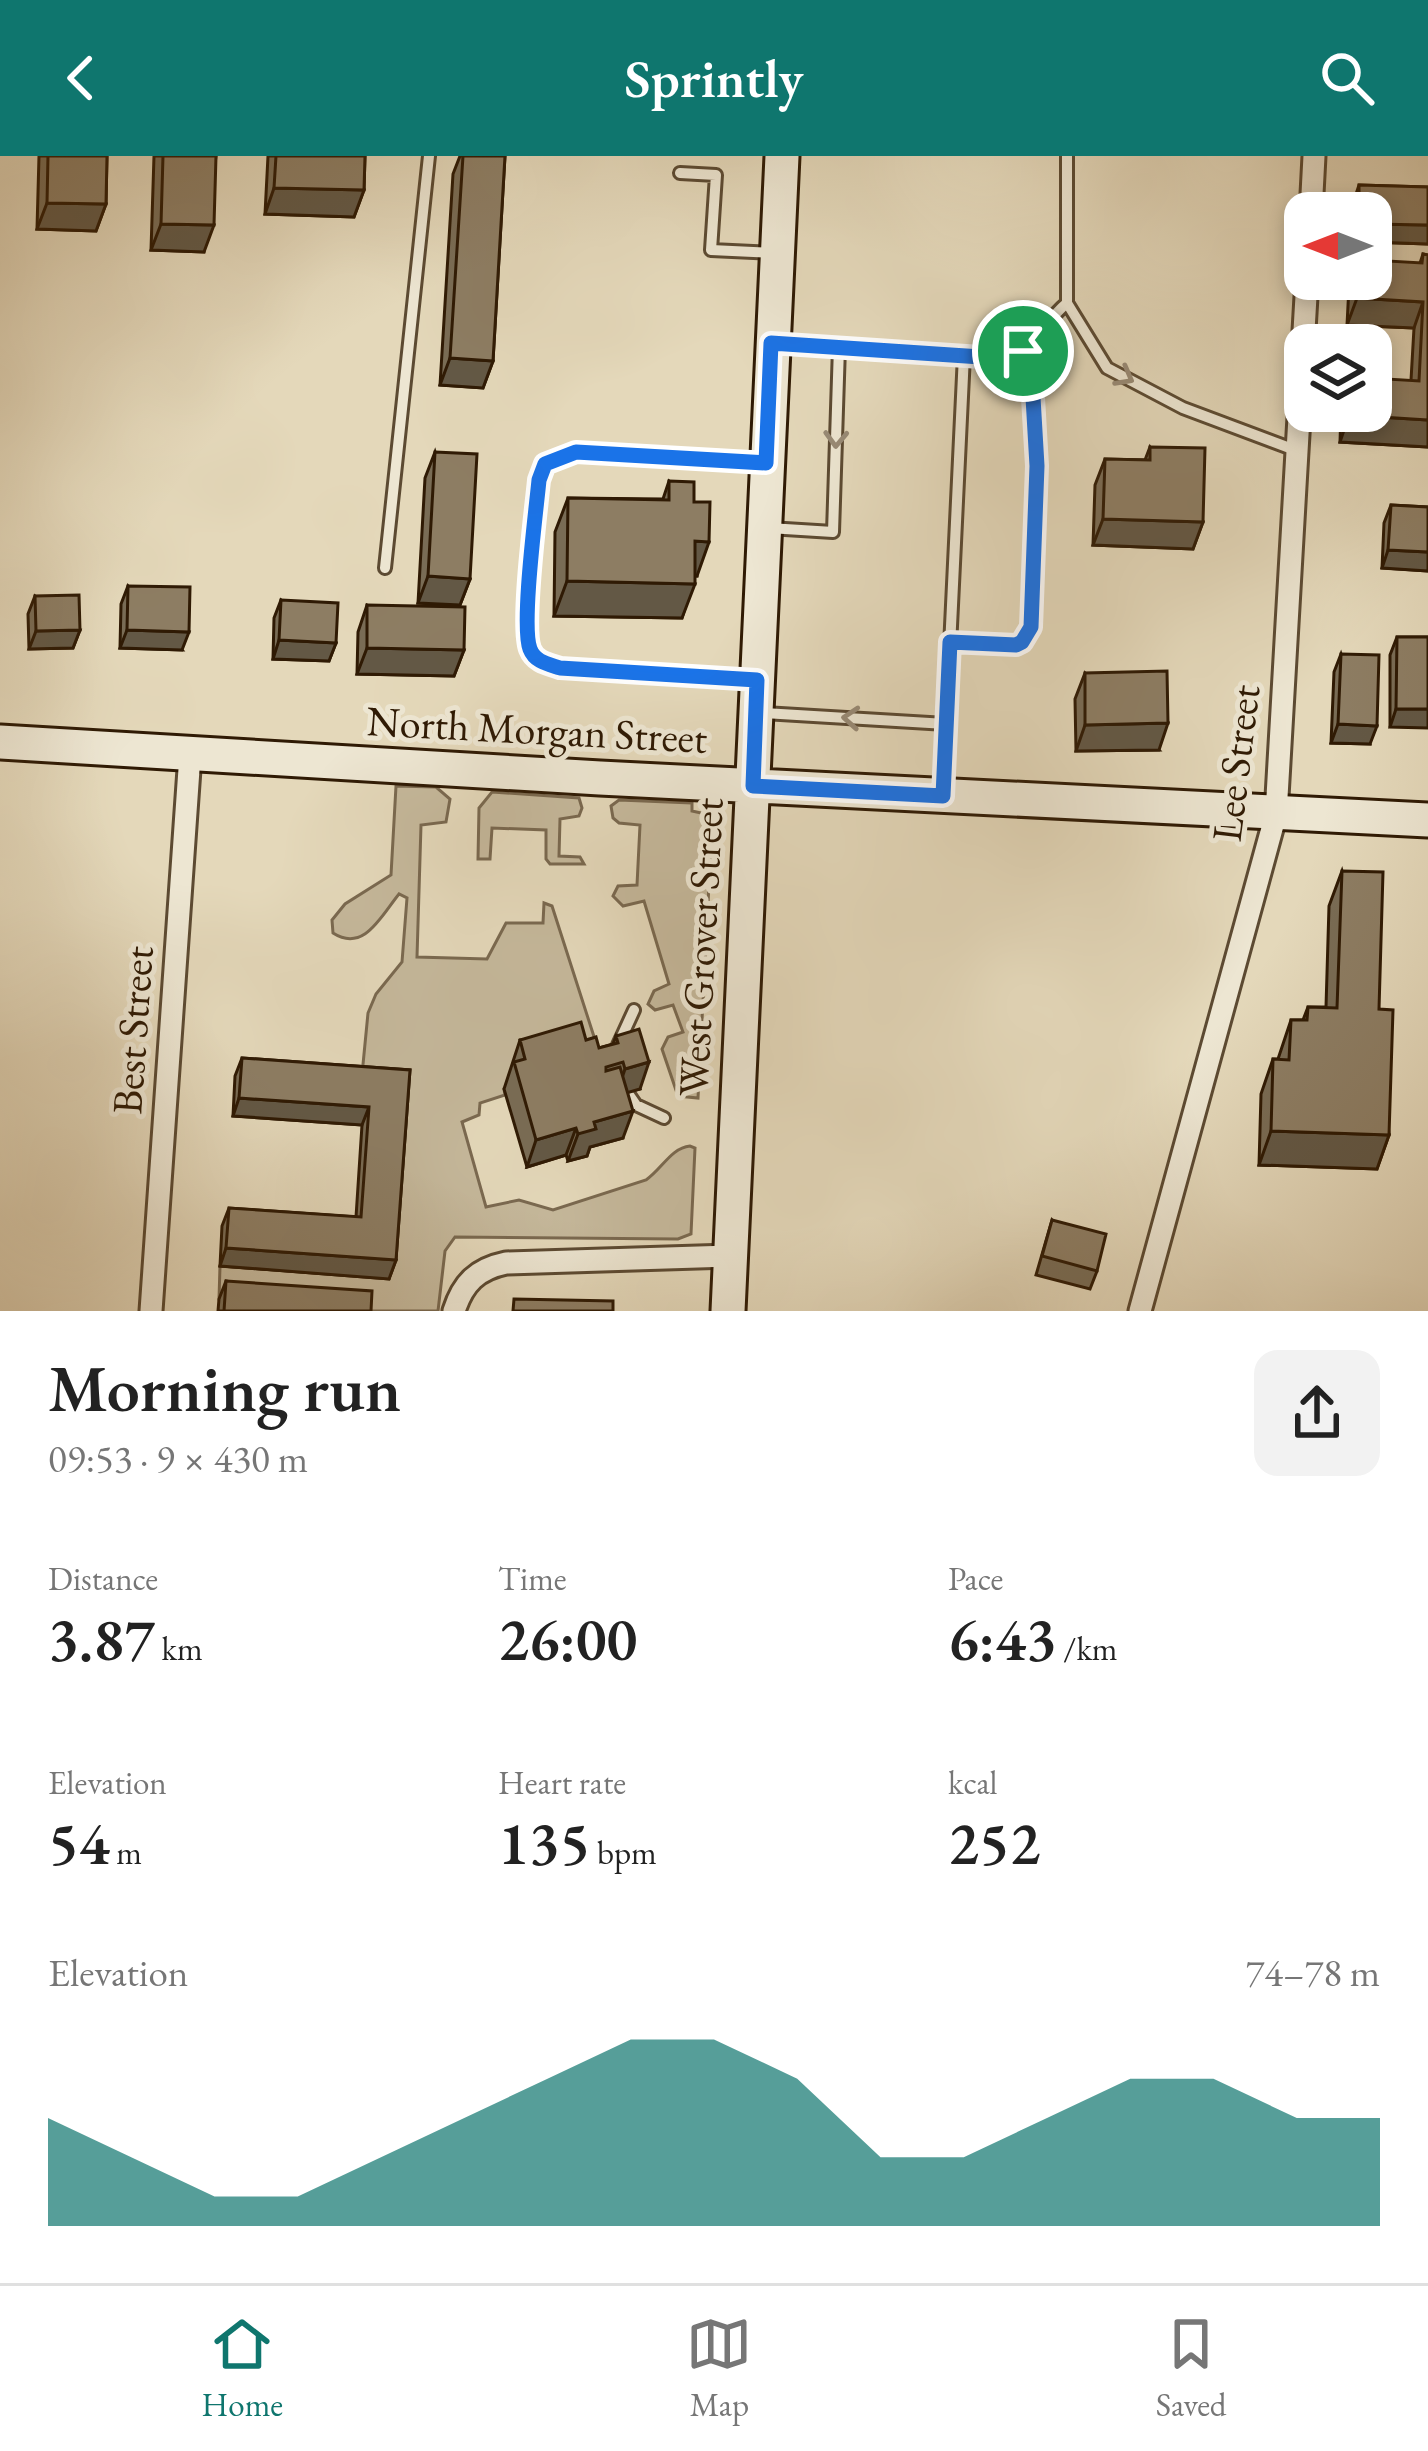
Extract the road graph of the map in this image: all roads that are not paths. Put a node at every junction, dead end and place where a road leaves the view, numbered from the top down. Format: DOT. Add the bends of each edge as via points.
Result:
graph roads {
  1 [pos="430,156"];
  2 [pos="782,156"];
  3 [pos="1067,156"];
  4 [pos="1314,156"];
  5 [pos="680,173"];
  6 [pos="1312,192"];
  7 [pos="776,253"];
  8 [pos="1306,300"];
  9 [pos="1067,303"];
  10 [pos="771,343"];
  11 [pos="1030,346"];
  12 [pos="839,347"];
  13 [pos="964,355"];
  14 [pos="1297,451"];
  15 [pos="766,463"];
  16 [pos="763,527"];
  17 [pos="385,568"];
  18 [pos="950,642"];
  19 [pos="756,696"];
  20 [pos="946,724"];
  21 [pos="0,742"];
  22 [pos="190,755"];
  23 [pos="753,786"];
  24 [pos="943,796"];
  25 [pos="1276,814"];
  26 [pos="1428,820"];
  27 [pos="634,1010"];
  28 [pos="617,1060"];
  29 [pos="627,1093"];
  30 [pos="664,1118"];
  31 [pos="730,1256"];
  32 [pos="151,1311"];
  33 [pos="454,1311"];
  34 [pos="728,1311"];
  35 [pos="1139,1311"];
  1 -- 17 [label="lane"];
  2 -- 7 [label="street, West Grover Street"];
  3 -- 9 [label="lane"];
  4 -- 6 [label="street"];
  5 -- 7 [label="lane" via="716,176 711,250"];
  7 -- 10 [label="street, West Grover Street"];
  8 -- 14 [label="street, Lee Street"];
  9 -- 11 [label="lane"];
  9 -- 14 [label="lane, one-way" via="1107,368 1183,408"];
  10 -- 12 [label="lane"];
  10 -- 15 [label="street, West Grover Street"];
  11 -- 13 [label="lane" via="1015,355"];
  11 -- 18 [label="lane" via="1037,466 1031,627 1016,645"];
  12 -- 13 [label="lane"];
  12 -- 16 [label="lane, one-way" via="832,532"];
  13 -- 18 [label="lane"];
  14 -- 25 [label="street, Lee Street"];
  15 -- 16 [label="street, West Grover Street"];
  15 -- 19 [label="lane" via="576,452 545,464 527,626 539,662"];
  16 -- 19 [label="street, West Grover Street"];
  18 -- 20 [label="lane"];
  20 -- 19 [label="lane, one-way"];
  19 -- 23 [label="street, West Grover Street"];
  20 -- 24 [label="lane"];
  21 -- 22 [label="street, North Morgan Street"];
  22 -- 23 [label="street, North Morgan Street"];
  22 -- 32 [label="street, Best Street"];
  23 -- 24 [label="street, North Morgan Street"];
  23 -- 31 [label="street, West Grover Street"];
  24 -- 25 [label="street, North Morgan Street"];
  25 -- 26 [label="street, North Morgan Street"];
  25 -- 35 [label="street, Lee Street"];
  27 -- 28 [label="lane"];
  29 -- 30 [label="lane"];
  31 -- 33 [label="street" via="488,1266 469,1281"];
  31 -- 34 [label="street, West Grover Street"];
}
